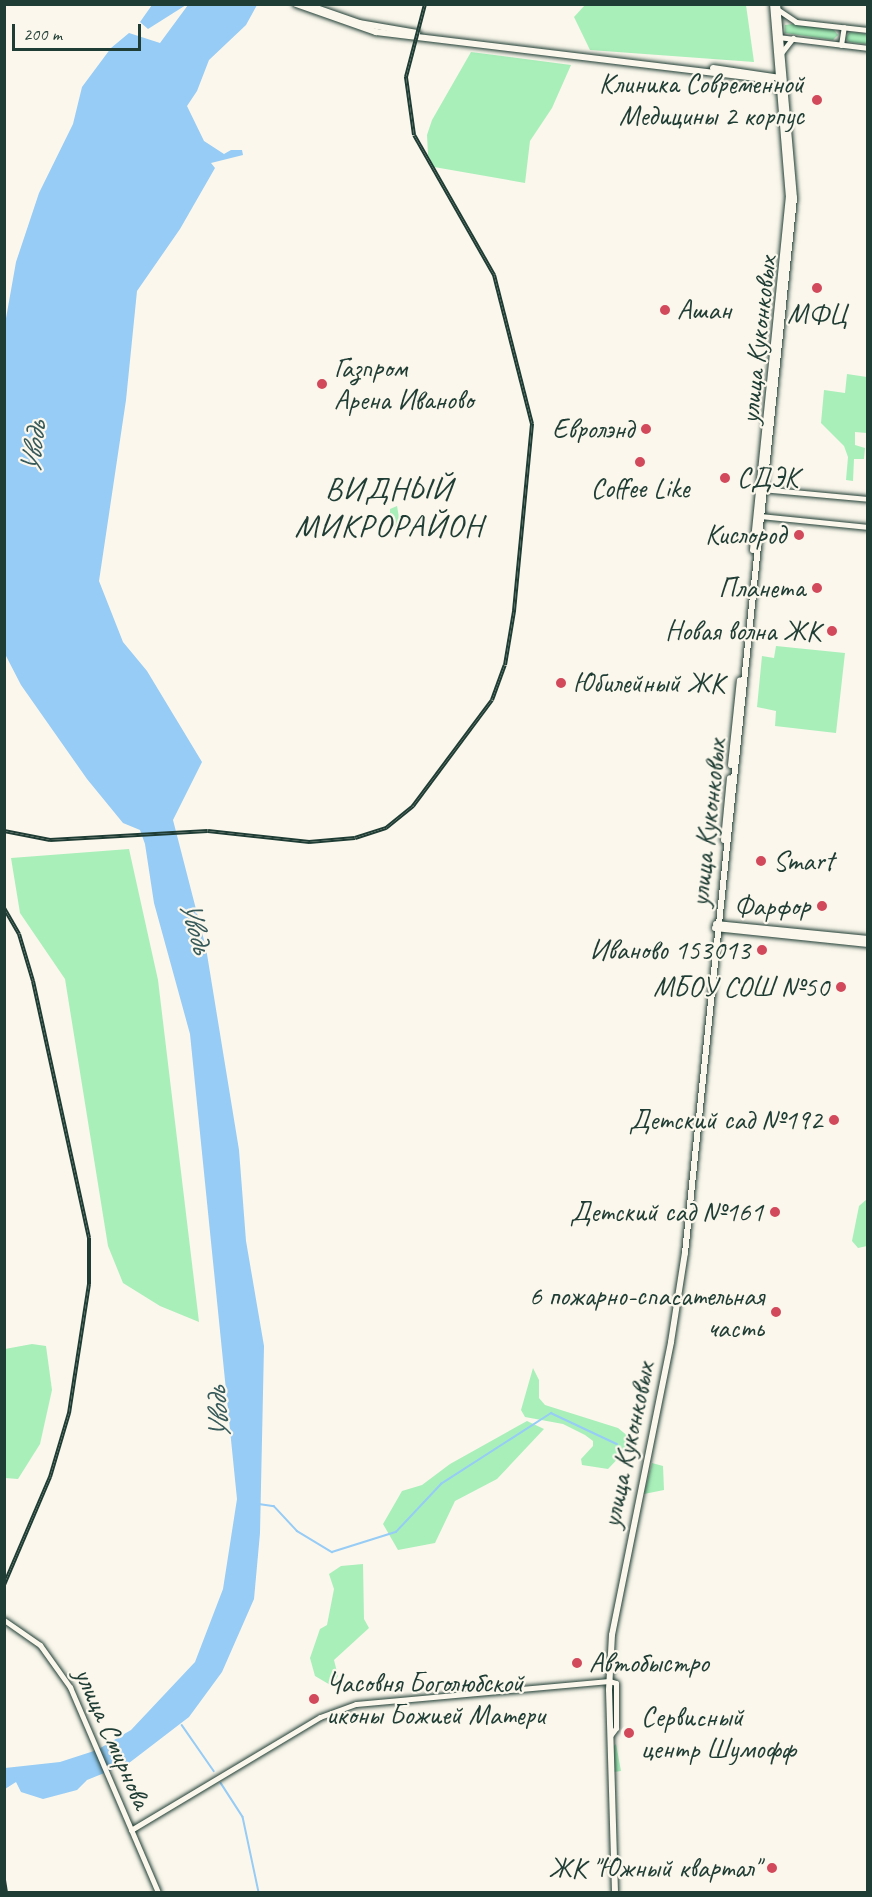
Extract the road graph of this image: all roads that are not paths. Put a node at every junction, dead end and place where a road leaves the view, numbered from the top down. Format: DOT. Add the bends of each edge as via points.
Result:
graph roads {
  1 [pos="296,4"];
  2 [pos="306,4"];
  3 [pos="776,6"];
  4 [pos="844,27"];
  5 [pos="867,30"];
  6 [pos="778,37"];
  7 [pos="793,38"];
  8 [pos="841,45"];
  9 [pos="867,48"];
  10 [pos="781,58"];
  11 [pos="759,76"];
  12 [pos="782,80"];
  13 [pos="782,96"];
  14 [pos="761,489"];
  15 [pos="867,499"];
  16 [pos="760,500"];
  17 [pos="761,513"];
  18 [pos="867,527"];
  19 [pos="732,781"];
  20 [pos="717,926"];
  21 [pos="867,939"];
  22 [pos="855,940"];
  23 [pos="867,944"];
  24 [pos="5,1620"];
  25 [pos="608,1681"];
  26 [pos="610,1790"];
  27 [pos="131,1830"];
  28 [pos="158,1893"];
  29 [pos="614,1893"];
  1 -- 11 [label="main road" via="375,32"];
  2 -- 11 [label="main road" via="375,27"];
  3 -- 4 [label="main road" via="796,22"];
  3 -- 6 [label="main road, улица Куконковых"];
  4 -- 5 [label="main road"];
  4 -- 8 [label="main road"];
  6 -- 7 [label="main road"];
  6 -- 10 [label="main road, улица Куконковых"];
  7 -- 8 [label="main road"];
  7 -- 10 [label="main road"];
  8 -- 9 [label="main road"];
  10 -- 11 [label="main road" via="772,71"];
  10 -- 12 [label="main road, улица Куконковых"];
  11 -- 12 [label="main road"];
  11 -- 13 [label="main road" via="771,82"];
  12 -- 13 [label="main road, улица Куконковых"];
  12 -- 14 [label="main road, улица Куконковых" via="794,198"];
  13 -- 14 [label="main road, улица Куконковых" via="789,198"];
  14 -- 15 [label="main road"];
  14 -- 16 [label="main road, улица Куконковых"];
  16 -- 17 [label="main road, улица Куконковых"];
  16 -- 19 [label="main road, улица Куконковых"];
  17 -- 18 [label="main road"];
  17 -- 19 [label="main road, улица Куконковых"];
  19 -- 20 [label="main road, улица Куконковых"];
  20 -- 22 [label="main road"];
  20 -- 25 [label="main road, улица Куконковых" via="686,1226 673,1316 611,1615"];
  21 -- 22 [label="main road"];
  22 -- 23 [label="main road"];
  24 -- 27 [label="main road, улица Смирнова" via="50,1655 70,1687"];
  25 -- 26 [label="main road, улица Куконковых"];
  25 -- 26 [label="main road, улица Куконковых"];
  25 -- 27 [label="main road" via="350,1705 320,1717"];
  26 -- 29 [label="main road, улица Куконковых"];
  27 -- 28 [label="main road, улица Смирнова"];
}
